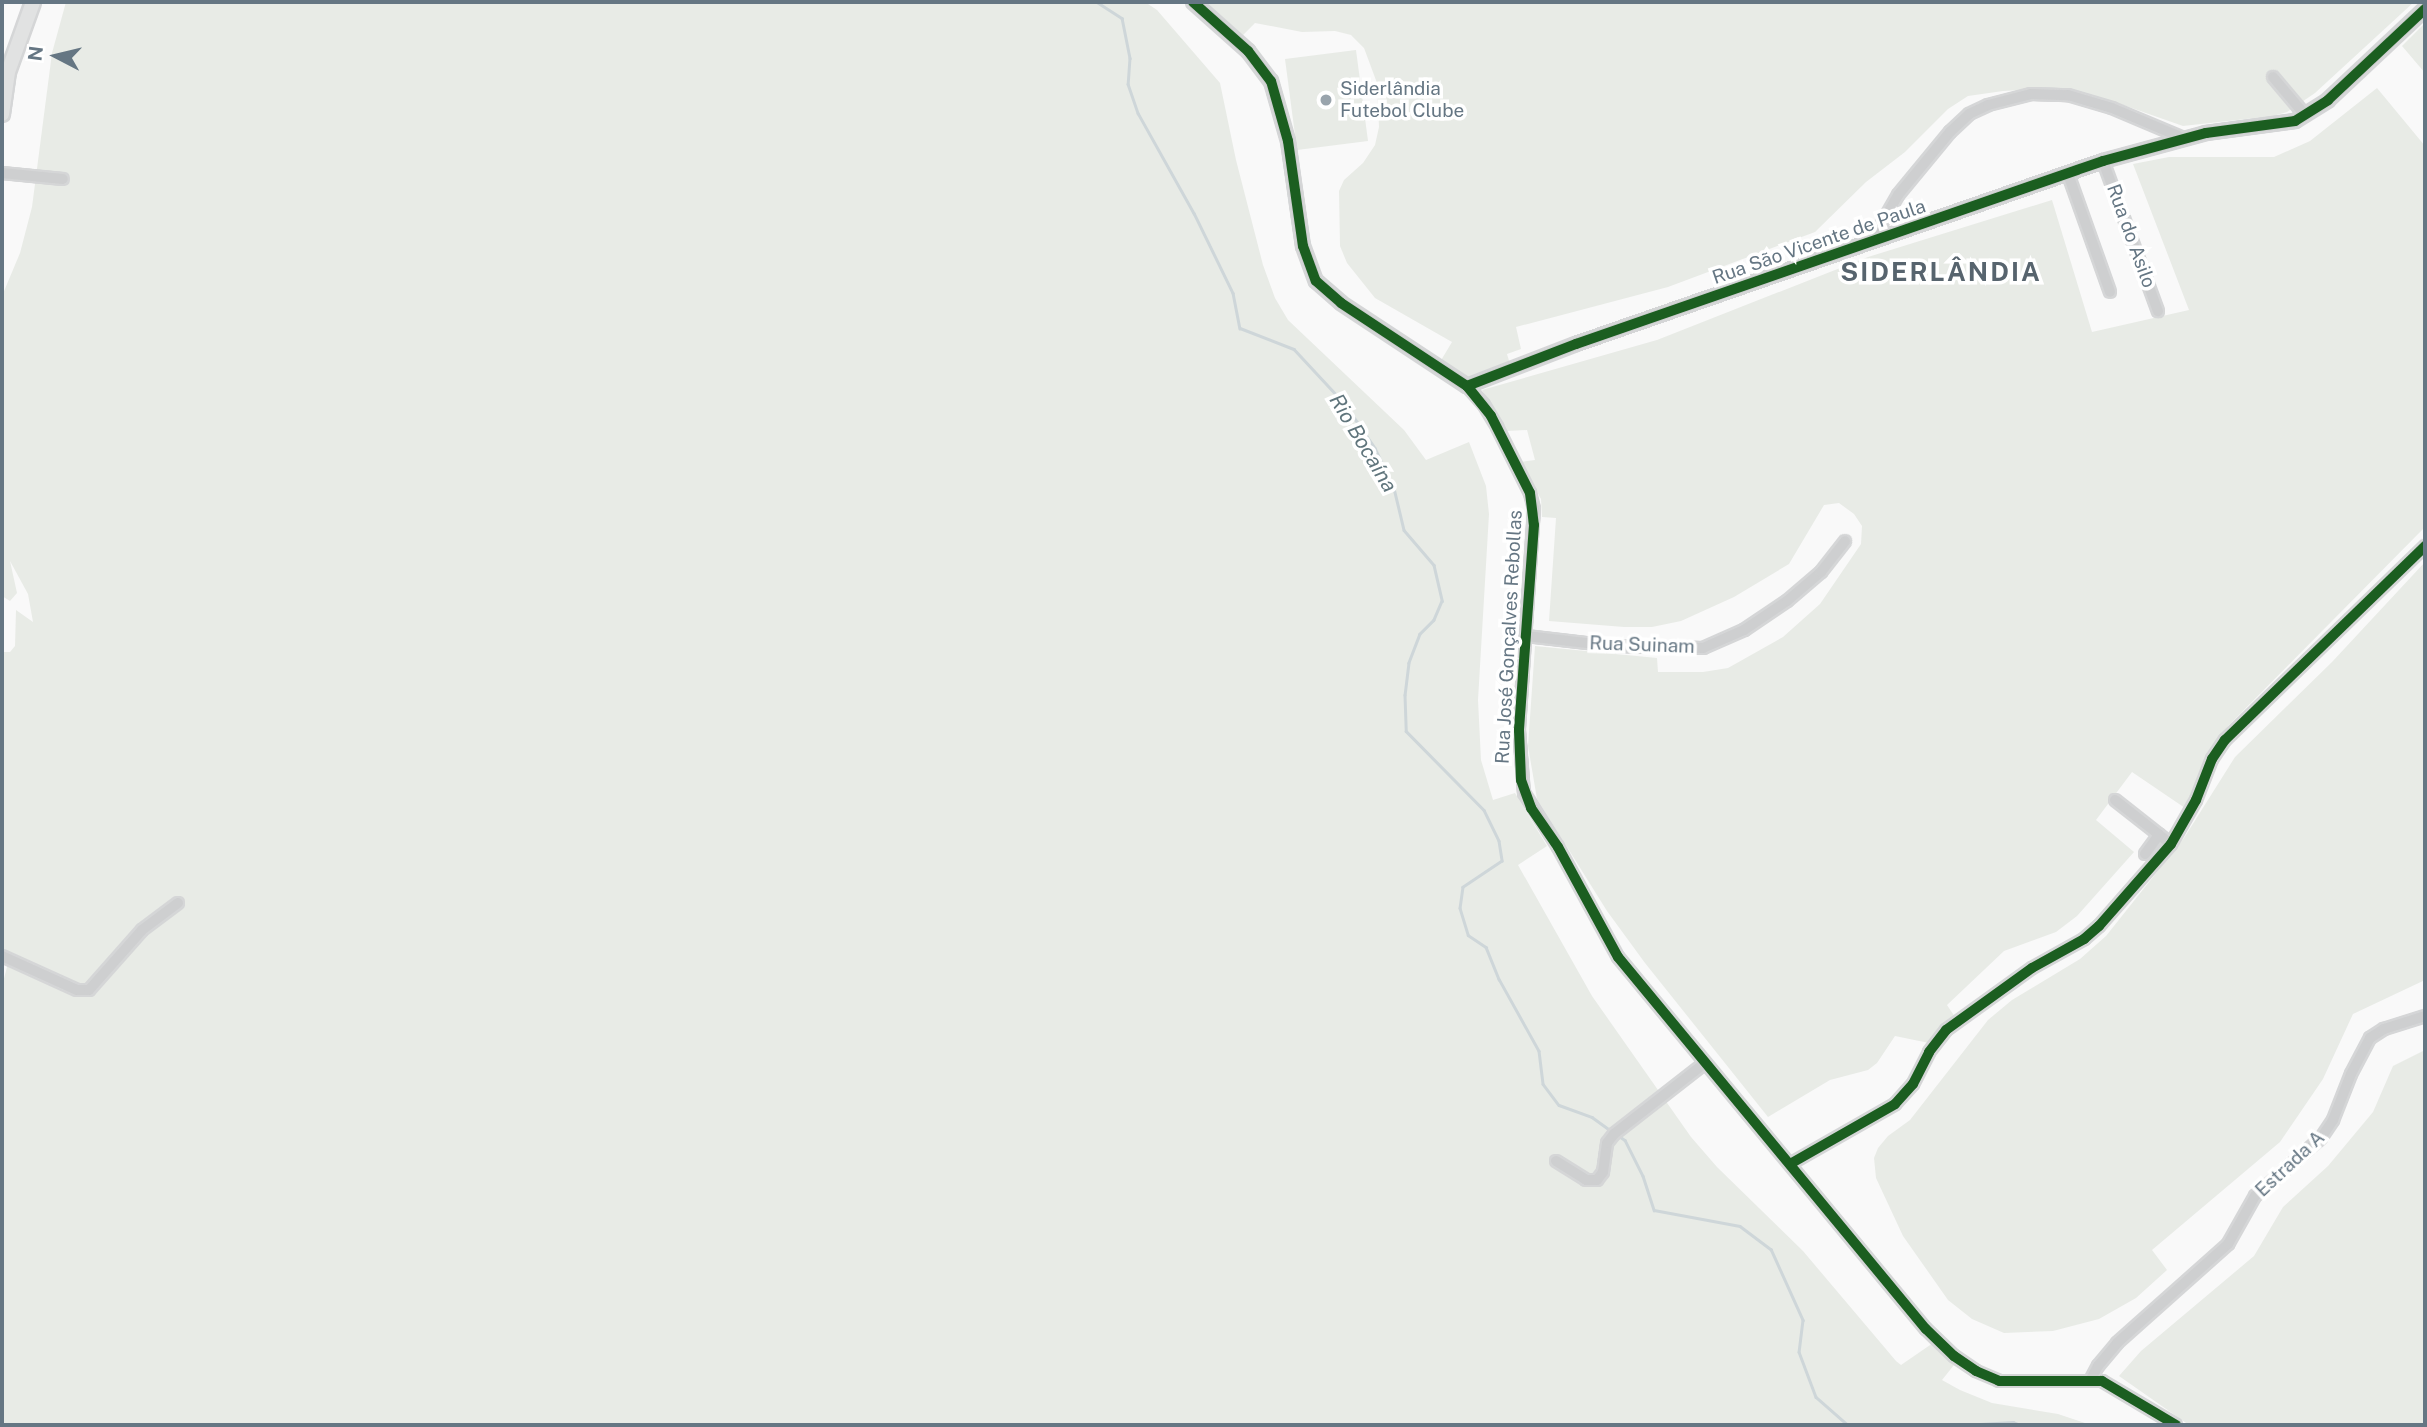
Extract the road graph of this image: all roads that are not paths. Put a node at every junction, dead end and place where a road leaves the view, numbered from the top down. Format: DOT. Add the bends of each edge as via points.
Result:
graph roads {
  1 [pos="33,2"];
  2 [pos="1193,2"];
  3 [pos="2425,9"];
  4 [pos="5,72"];
  5 [pos="2273,77"];
  6 [pos="2,114"];
  7 [pos="2305,116"];
  8 [pos="2183,138"];
  9 [pos="2103,161"];
  10 [pos="2,173"];
  11 [pos="2068,174"];
  12 [pos="63,179"];
  13 [pos="1870,244"];
  14 [pos="2110,292"];
  15 [pos="2158,311"];
  16 [pos="1467,386"];
  17 [pos="1845,541"];
  18 [pos="2425,546"];
  19 [pos="1526,636"];
  20 [pos="2115,800"];
  21 [pos="2160,835"];
  22 [pos="2171,844"];
  23 [pos="2145,854"];
  24 [pos="178,903"];
  25 [pos="2,956"];
  26 [pos="2425,1016"];
  27 [pos="1705,1063"];
  28 [pos="1556,1161"];
  29 [pos="1790,1164"];
  30 [pos="2091,1379"];
  31 [pos="2176,1425"];
  1 -- 4 [label="main road"];
  2 -- 16 [label="street, Rua José Gonçalves Rebollas" via="1248,51 1271,81 1288,141 1303,246 1316,281 1341,303"];
  3 -- 7 [label="street, Rua São Vicente de Paula"];
  4 -- 6 [label="main road"];
  5 -- 7 [label="street"];
  7 -- 8 [label="street, Rua São Vicente de Paula" via="2286,124"];
  8 -- 9 [label="street, Rua São Vicente de Paula"];
  8 -- 13 [label="street" via="2068,95 2031,94 1988,104 1950,132 1898,195"];
  9 -- 11 [label="street, Rua São Vicente de Paula"];
  9 -- 15 [label="street, Rua do Asilo"];
  10 -- 12 [label="street"];
  11 -- 13 [label="street, Rua São Vicente de Paula"];
  11 -- 14 [label="street"];
  13 -- 16 [label="street, Rua São Vicente de Paula"];
  16 -- 19 [label="street, Rua José Gonçalves Rebollas" via="1491,416 1533,500"];
  17 -- 19 [label="street, Rua Suinam" via="1821,572 1787,601 1744,630 1703,648 1626,647"];
  18 -- 22 [label="street" via="2225,740"];
  19 -- 27 [label="street, Rua José Gonçalves Rebollas" via="1519,730 1524,793 1618,957"];
  20 -- 21 [label="street"];
  21 -- 22 [label="street"];
  21 -- 23 [label="street"];
  22 -- 29 [label="street" via="2092,932 2032,968 1946,1030 1907,1093 1895,1104"];
  24 -- 25 [label="street" via="142,930 89,990 77,990"];
  26 -- 30 [label="street, Estrada A" via="2370,1038 2321,1138 2255,1196 2228,1244 2117,1343"];
  27 -- 28 [label="street" via="1614,1134 1597,1180 1586,1180"];
  27 -- 29 [label="street, Rua José Gonçalves Rebollas"];
  29 -- 30 [label="street, Rua José Gonçalves Rebollas" via="1926,1329 1964,1364 1999,1381"];
  30 -- 31 [label="street, Rua José Gonçalves Rebollas" via="2112,1385"];
}
